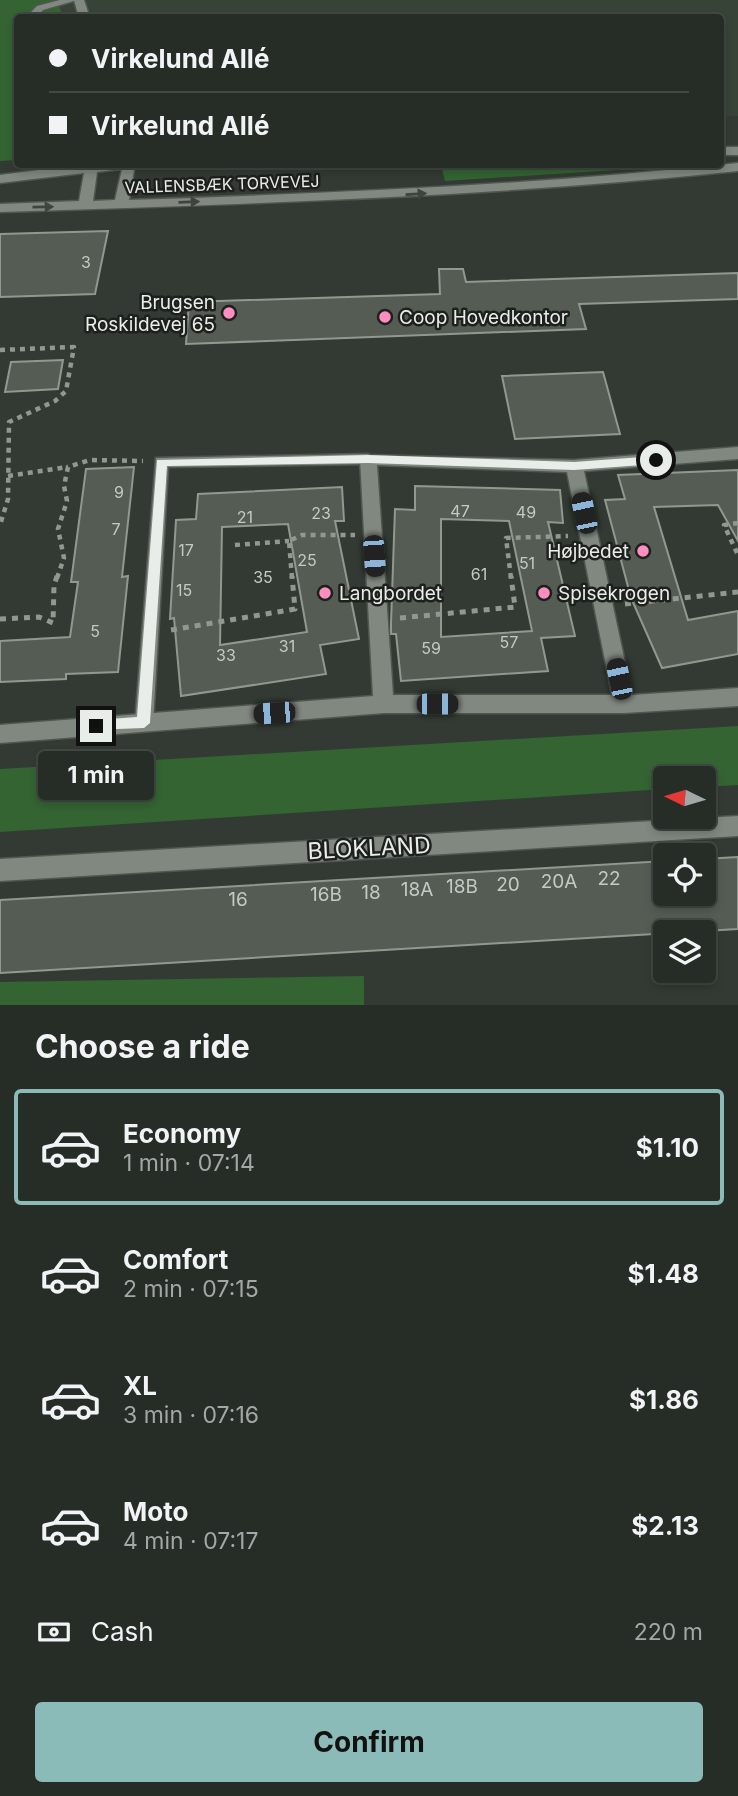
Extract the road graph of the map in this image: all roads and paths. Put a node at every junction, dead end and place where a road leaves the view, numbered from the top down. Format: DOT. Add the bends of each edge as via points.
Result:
graph roads {
  1 [pos="72,0"];
  2 [pos="34,14"];
  3 [pos="738,167"];
  4 [pos="84,168"];
  5 [pos="92,168"];
  6 [pos="128,168"];
  7 [pos="0,179"];
  8 [pos="121,205"];
  9 [pos="85,206"];
  10 [pos="0,208"];
  11 [pos="0,351"];
  12 [pos="738,453"];
  13 [pos="368,459"];
  14 [pos="161,463"];
  15 [pos="574,466"];
  16 [pos="68,467"];
  17 [pos="8,476"];
  18 [pos="738,523"];
  19 [pos="0,524"];
  20 [pos="373,535"];
  21 [pos="589,536"];
  22 [pos="289,541"];
  23 [pos="235,545"];
  24 [pos="738,555"];
  25 [pos="738,592"];
  26 [pos="604,607"];
  27 [pos="0,619"];
  28 [pos="379,620"];
  29 [pos="150,633"];
  30 [pos="738,697"];
  31 [pos="384,704"];
  32 [pos="624,704"];
  33 [pos="144,723"];
  34 [pos="0,734"];
  35 [pos="738,826"];
  36 [pos="0,870"];
  1 -- 2 [label="lane" via="40,8"];
  8 -- 3 [label="street, VALLENSBÆK TORVEVEJ, one-way" via="392,195"];
  4 -- 7 [label="street, VALLENSBÆK TORVEVEJ"];
  5 -- 9 [label="street"];
  6 -- 8 [label="street"];
  8 -- 9 [label="street, VALLENSBÆK TORVEVEJ"];
  10 -- 9 [label="street, VALLENSBÆK TORVEVEJ, one-way"];
  11 -- 17 [label="path" via="74,346 66,391 55,401 9,422 2,448"];
  12 -- 15 [label="street"];
  13 -- 14 [label="lane"];
  13 -- 15 [label="street"];
  13 -- 20 [label="street"];
  14 -- 16 [label="path" via="90,460"];
  14 -- 29 [label="lane"];
  15 -- 21 [label="street"];
  16 -- 17 [label="path"];
  16 -- 27 [label="path" via="67,501 58,529 64,558 54,586 53,623 39,617"];
  17 -- 19 [label="path"];
  18 -- 24 [label="path" via="724,525"];
  20 -- 22 [label="path" via="302,535"];
  20 -- 28 [label="street"];
  21 -- 26 [label="street"];
  21 -- 28 [label="path" via="506,538 515,607"];
  22 -- 23 [label="path"];
  22 -- 29 [label="path" via="295,609"];
  25 -- 26 [label="path"];
  26 -- 32 [label="street"];
  28 -- 31 [label="street"];
  29 -- 33 [label="lane"];
  30 -- 32 [label="street"];
  31 -- 32 [label="street"];
  31 -- 33 [label="street"];
  33 -- 34 [label="street"];
  35 -- 36 [label="street, BLOKLAND"];
}
